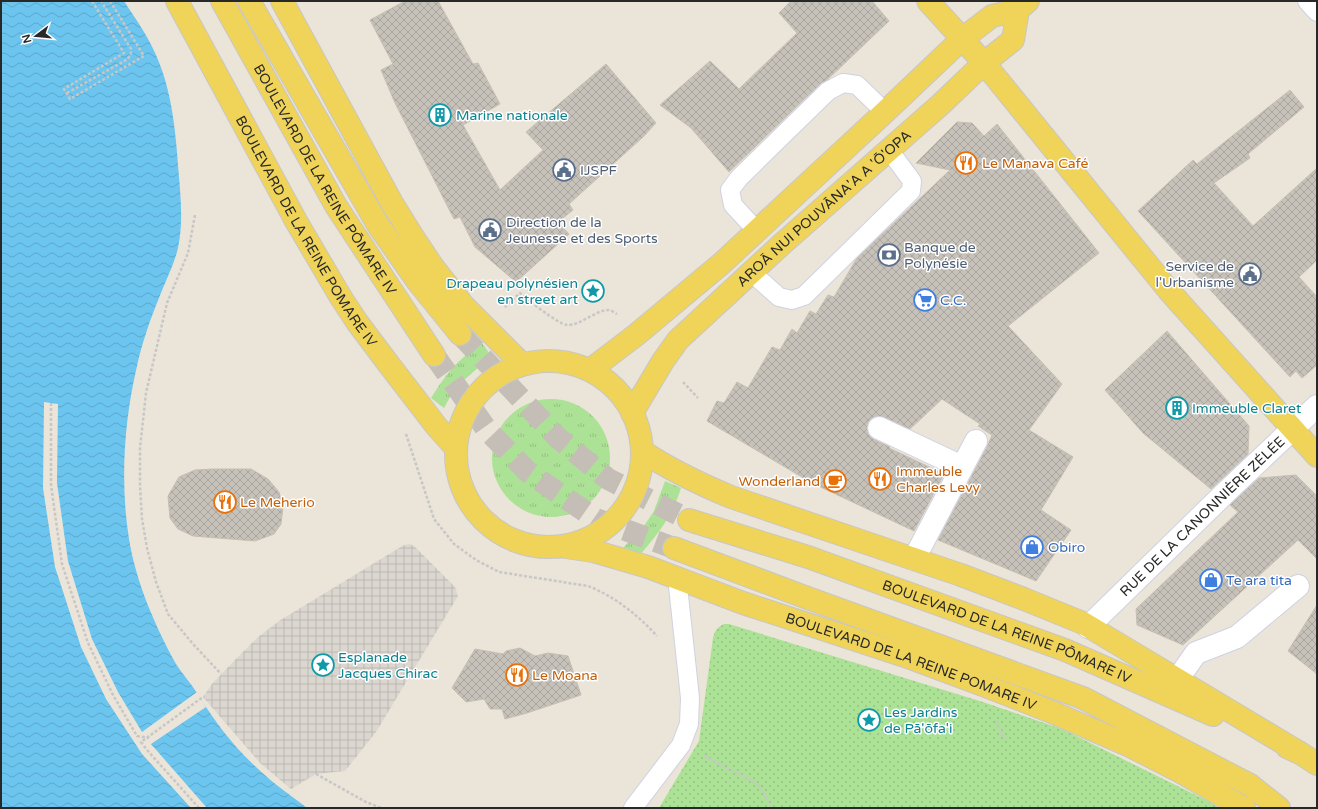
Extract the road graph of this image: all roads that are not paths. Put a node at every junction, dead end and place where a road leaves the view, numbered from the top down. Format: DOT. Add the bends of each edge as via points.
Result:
graph roads {
  1 [pos="177,1"];
  2 [pos="222,1"];
  3 [pos="249,1"];
  4 [pos="282,1"];
  5 [pos="928,1"];
  6 [pos="1307,1"];
  7 [pos="1023,6"];
  8 [pos="1317,12"];
  9 [pos="962,38"];
  10 [pos="984,63"];
  11 [pos="885,112"];
  12 [pos="889,150"];
  13 [pos="757,231"];
  14 [pos="751,272"];
  15 [pos="460,334"];
  16 [pos="434,355"];
  17 [pos="522,364"];
  18 [pos="590,370"];
  19 [pos="1317,406"];
  20 [pos="632,412"];
  21 [pos="878,428"];
  22 [pos="1292,430"];
  23 [pos="976,442"];
  24 [pos="456,448"];
  25 [pos="642,451"];
  26 [pos="1317,456"];
  27 [pos="962,467"];
  28 [pos="689,520"];
  29 [pos="566,546"];
  30 [pos="674,548"];
  31 [pos="914,559"];
  32 [pos="676,577"];
  33 [pos="1298,586"];
  34 [pos="1088,627"];
  35 [pos="1177,680"];
  36 [pos="1308,758"];
  37 [pos="633,808"];
  38 [pos="1244,808"];
  39 [pos="1279,808"];
  1 -- 24 [label="main road, BOULEVARD DE LA REINE POMARE IV" via="324,271 357,322"];
  2 -- 16 [label="main road, BOULEVARD DE LA REINE PŌMARE IV" via="336,206"];
  3 -- 15 [label="main road, BOULEVARD DE LA REINE PŌMARE IV" via="378,225 418,282"];
  4 -- 17 [label="main road" via="392,202 432,267 463,305"];
  5 -- 9 [label="main road"];
  6 -- 8 [label="lane"];
  7 -- 9 [label="main road, AROĀ NUI POUVĀNA'A A 'Ō'OPA" via="992,16"];
  7 -- 10 [label="main road, AROĀ NUI POUVĀNA'A A 'Ō'OPA" via="1012,40"];
  9 -- 10 [label="main road"];
  9 -- 11 [label="main road, AROĀ NUI POUVĀNA'A A 'Ō'OPA"];
  10 -- 12 [label="main road, AROĀ NUI POUVĀNA'A A 'Ō'OPA"];
  10 -- 22 [label="main road" via="1170,292"];
  11 -- 13 [label="main road, AROĀ NUI POUVĀNA'A A 'Ō'OPA"];
  11 -- 13 [label="lane" via="858,85 843,83 828,91 739,178 730,190 733,205"];
  12 -- 14 [label="main road, AROĀ NUI POUVĀNA'A A 'Ō'OPA"];
  12 -- 14 [label="lane" via="912,181 911,190 804,296 792,300 779,297"];
  13 -- 18 [label="main road, AROĀ NUI POUVĀNA'A A 'Ō'OPA" via="636,335"];
  14 -- 20 [label="main road, AROĀ NUI POUVĀNA'A A 'Ō'OPA" via="678,340"];
  17 -- 18 [label="main road" via="563,362"];
  17 -- 24 [label="main road" via="497,376 476,396 462,420"];
  18 -- 20 [label="main road" via="619,392"];
  19 -- 22 [label="street, RUE DE LA CANONNIÈRE ZÉLÉE"];
  20 -- 25 [label="main road" via="641,438"];
  21 -- 27 [label="street"];
  22 -- 26 [label="main road"];
  22 -- 34 [label="street, RUE DE LA CANONNIÈRE ZÉLÉE"];
  23 -- 27 [label="street"];
  24 -- 29 [label="main road" via="455,460 460,484 471,506 487,524 506,538 524,545 542,548"];
  25 -- 29 [label="main road" via="638,480 626,507 606,529 594,537"];
  25 -- 31 [label="main road" via="661,464 731,497"];
  27 -- 31 [label="street"];
  28 -- 36 [label="main road, BOULEVARD DE LA REINE PŌMARE IV" via="808,556 1065,650"];
  29 -- 32 [label="main road, BOULEVARD DE LA REINE POMARE IV" via="625,559"];
  30 -- 39 [label="main road" via="1084,698 1250,785"];
  31 -- 34 [label="main road" via="1024,599"];
  32 -- 37 [label="lane" via="690,698 689,724 681,745"];
  32 -- 38 [label="main road, BOULEVARD DE LA REINE POMARE IV" via="905,656 1052,712 1154,758"];
  33 -- 35 [label="street" via="1237,637 1196,653"];
  34 -- 35 [label="main road"];
  35 -- 36 [label="main road"];
}
